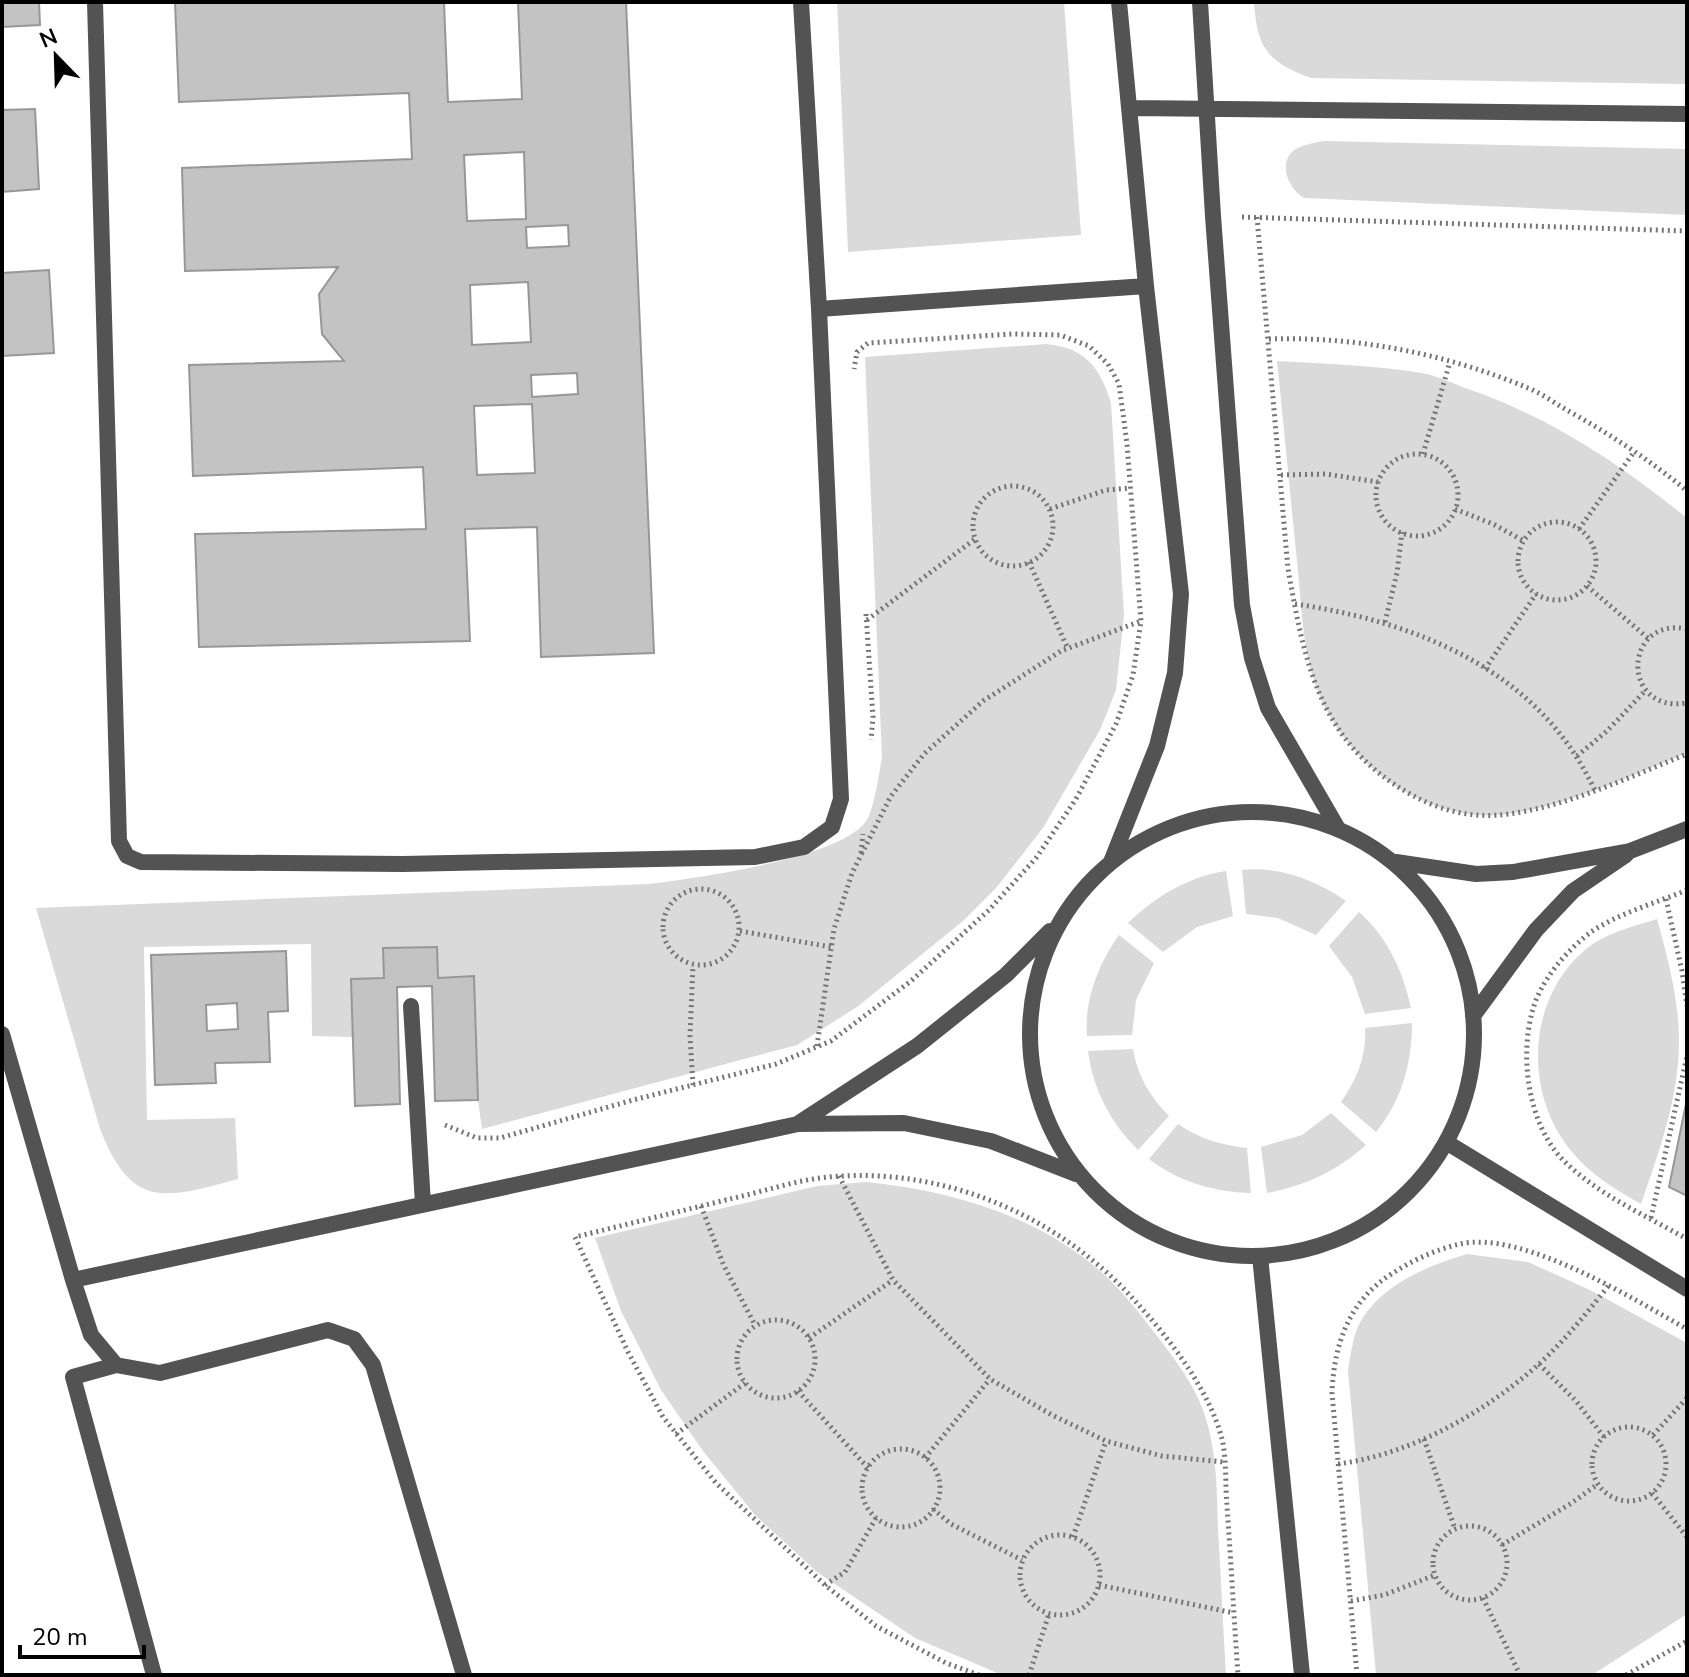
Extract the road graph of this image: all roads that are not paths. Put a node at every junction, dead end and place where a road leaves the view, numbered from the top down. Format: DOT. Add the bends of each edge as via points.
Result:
graph roads {
  1 [pos="95,2"];
  2 [pos="801,2"];
  3 [pos="1119,2"];
  4 [pos="1200,2"];
  5 [pos="1131,108"];
  6 [pos="1206,108"];
  7 [pos="1687,114"];
  8 [pos="1146,286"];
  9 [pos="819,309"];
  10 [pos="1337,827"];
  11 [pos="1687,829"];
  12 [pos="1630,851"];
  13 [pos="1396,862"];
  14 [pos="1109,865"];
  15 [pos="1064,917"];
  16 [pos="411,1006"];
  17 [pos="1473,1016"];
  18 [pos="2,1034"];
  19 [pos="798,1124"];
  20 [pos="1446,1142"];
  21 [pos="1081,1176"];
  22 [pos="423,1204"];
  23 [pos="1260,1256"];
  24 [pos="73,1280"];
  25 [pos="1687,1289"];
  26 [pos="116,1365"];
  27 [pos="154,1675"];
  28 [pos="464,1675"];
  29 [pos="1302,1675"];
  1 -- 9 [label="lane" via="119,841 127,856 141,862 403,864 755,857 804,847 832,827 841,799"];
  2 -- 9 [label="lane"];
  3 -- 5 [label="lane"];
  4 -- 6 [label="lane"];
  5 -- 6 [label="lane"];
  5 -- 8 [label="lane"];
  6 -- 7 [label="lane"];
  6 -- 10 [label="lane" via="1242,605 1268,708"];
  8 -- 9 [label="lane"];
  8 -- 14 [label="lane" via="1181,594 1175,673 1157,746"];
  10 -- 13 [label="lane"];
  10 -- 14 [label="lane" via="1272,811 1204,815 1141,840"];
  11 -- 12 [label="lane"];
  12 -- 13 [label="lane" via="1476,874"];
  12 -- 17 [label="lane" via="1573,891 1536,930"];
  13 -- 17 [label="lane" via="1440,912 1468,973"];
  14 -- 15 [label="lane" via="1087,882"];
  15 -- 19 [label="lane" via="1006,975 917,1046"];
  15 -- 21 [label="lane" via="1047,943 1028,1013 1033,1085 1060,1153"];
  16 -- 22 [label="lane"];
  17 -- 20 [label="lane" via="1476,1041 1464,1107"];
  18 -- 24 [label="lane"];
  19 -- 21 [label="lane" via="904,1123 991,1141"];
  19 -- 22 [label="lane"];
  20 -- 23 [label="lane" via="1432,1167 1380,1218 1315,1249"];
  20 -- 25 [label="lane"];
  21 -- 23 [label="lane" via="1108,1207 1171,1244 1242,1258"];
  22 -- 24 [label="lane"];
  23 -- 29 [label="lane"];
  24 -- 26 [label="lane" via="91,1335"];
  26 -- 27 [label="lane" via="73,1377"];
  26 -- 28 [label="lane" via="160,1373 328,1330 354,1339 373,1365"];
}
